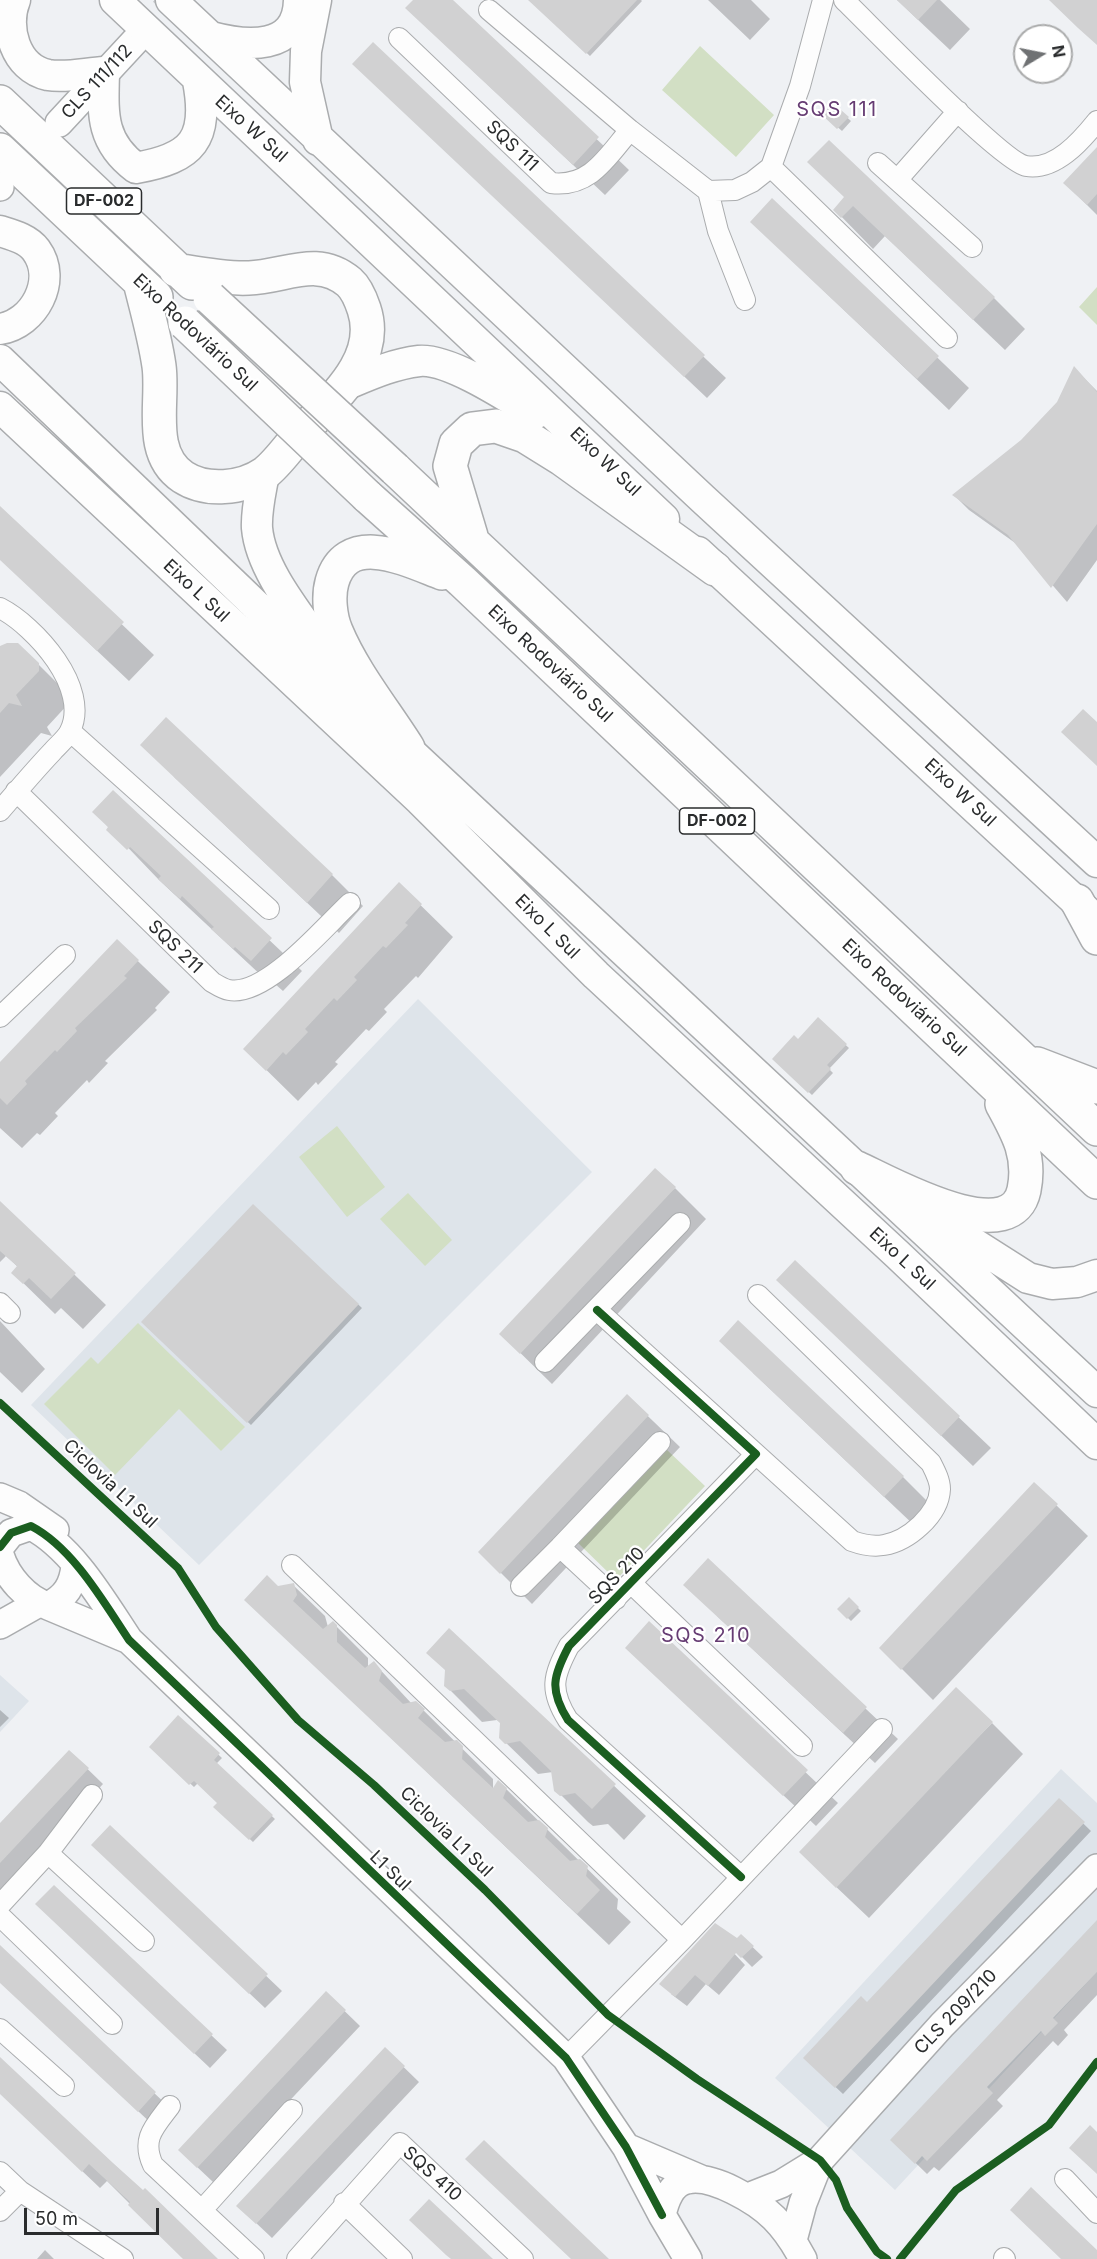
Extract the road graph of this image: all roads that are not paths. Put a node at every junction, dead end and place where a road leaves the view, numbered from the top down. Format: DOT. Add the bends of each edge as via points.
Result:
graph roads {
  1 [pos="15,0"];
  2 [pos="115,0"];
  3 [pos="171,0"];
  4 [pos="299,0"];
  5 [pos="316,0"];
  6 [pos="823,0"];
  7 [pos="844,0"];
  8 [pos="489,10"];
  9 [pos="211,37"];
  10 [pos="399,38"];
  11 [pos="135,40"];
  12 [pos="104,72"];
  13 [pos="198,81"];
  14 [pos="0,102"];
  15 [pos="958,111"];
  16 [pos="1097,122"];
  17 [pos="59,123"];
  18 [pos="630,130"];
  19 [pos="318,140"];
  20 [pos="0,150"];
  21 [pos="878,163"];
  22 [pos="771,167"];
  23 [pos="898,179"];
  24 [pos="708,191"];
  25 [pos="0,231"];
  26 [pos="972,247"];
  27 [pos="177,270"];
  28 [pos="140,282"];
  29 [pos="745,300"];
  30 [pos="0,329"];
  31 [pos="947,338"];
  32 [pos="0,360"];
  33 [pos="345,385"];
  34 [pos="0,407"];
  35 [pos="0,428"];
  36 [pos="31,435"];
  37 [pos="590,447"];
  38 [pos="264,473"];
  39 [pos="471,538"];
  40 [pos="715,569"];
  41 [pos="462,581"];
  42 [pos="0,608"];
  43 [pos="362,707"];
  44 [pos="70,731"];
  45 [pos="408,748"];
  46 [pos="16,791"];
  47 [pos="0,811"];
  48 [pos="1097,862"];
  49 [pos="350,903"];
  50 [pos="269,909"];
  51 [pos="1087,911"];
  52 [pos="1097,938"];
  53 [pos="65,955"];
  54 [pos="0,1017"];
  55 [pos="1024,1059"];
  56 [pos="986,1076"];
  57 [pos="1097,1087"];
  58 [pos="1092,1124"];
  59 [pos="856,1168"];
  60 [pos="1097,1182"];
  61 [pos="898,1206"];
  62 [pos="680,1223"];
  63 [pos="1097,1275"];
  64 [pos="758,1295"];
  65 [pos="597,1310"];
  66 [pos="545,1362"];
  67 [pos="1097,1392"];
  68 [pos="660,1442"];
  69 [pos="1097,1444"];
  70 [pos="756,1454"];
  71 [pos="0,1497"];
  72 [pos="0,1504"];
  73 [pos="31,1526"];
  74 [pos="560,1547"];
  75 [pos="1,1558"];
  76 [pos="292,1565"];
  77 [pos="75,1566"];
  78 [pos="631,1583"];
  79 [pos="521,1586"];
  80 [pos="94,1588"];
  81 [pos="616,1599"];
  82 [pos="43,1604"];
  83 [pos="0,1625"];
  84 [pos="129,1640"];
  85 [pos="882,1729"];
  86 [pos="802,1746"];
  87 [pos="92,1795"];
  88 [pos="48,1853"];
  89 [pos="1097,1868"];
  90 [pos="741,1877"];
  91 [pos="0,1905"];
  92 [pos="0,1916"];
  93 [pos="682,1940"];
  94 [pos="144,1941"];
  95 [pos="111,2024"];
  96 [pos="0,2029"];
  97 [pos="566,2058"];
  98 [pos="64,2086"];
  99 [pos="170,2106"];
  100 [pos="292,2110"];
  101 [pos="626,2147"];
  102 [pos="820,2160"];
  103 [pos="0,2172"];
  104 [pos="701,2179"];
  105 [pos="1065,2179"];
  106 [pos="20,2192"];
  107 [pos="748,2197"];
  108 [pos="345,2203"];
  109 [pos="803,2203"];
  110 [pos="202,2210"];
  111 [pos="0,2211"];
  112 [pos="1097,2213"];
  113 [pos="662,2215"];
  114 [pos="798,2249"];
  115 [pos="123,2259"];
  116 [pos="254,2259"];
  117 [pos="297,2259"];
  118 [pos="402,2259"];
  119 [pos="523,2259"];
  120 [pos="688,2259"];
  121 [pos="814,2259"];
  1 -- 12 [label="main road" via="9,15 11,37 31,68 48,75"];
  2 -- 13 [label="main road, Eixo W Sul"];
  3 -- 9 [label="main road, Eixo W Sul"];
  4 -- 9 [label="main road" via="294,22 280,38 261,45"];
  5 -- 19 [label="main road" via="306,51 305,82"];
  6 -- 22 [label="street" via="800,86"];
  7 -- 15 [label="street"];
  8 -- 18 [label="street"];
  9 -- 19 [label="main road, Eixo W Sul"];
  10 -- 18 [label="street, SQS 111" via="551,183 566,185 583,180"];
  11 -- 12 [label="street, CLS 111/112"];
  12 -- 13 [label="main road" via="103,107 108,137 120,156 136,168 165,163 183,152 197,136 203,109"];
  12 -- 17 [label="street, CLS 111/112"];
  13 -- 37 [label="main road, Eixo W Sul"];
  14 -- 27 [label="highway, Eixo Rodoviário Sul / DF-002"];
  15 -- 16 [label="street" via="1007,156 1026,166 1046,164 1064,155"];
  15 -- 23 [label="street"];
  18 -- 24 [label="street"];
  19 -- 48 [label="main road, Eixo W Sul"];
  20 -- 28 [label="highway, Eixo Rodoviário Sul / DF-002"];
  21 -- 23 [label="street"];
  22 -- 24 [label="street" via="735,190"];
  22 -- 31 [label="street"];
  23 -- 26 [label="street"];
  24 -- 29 [label="street" via="718,231"];
  25 -- 30 [label="main road" via="19,237 36,249 43,265 43,288 34,308 22,321"];
  27 -- 33 [label="highway" via="250,278 302,267 336,273 360,297 366,315 362,360"];
  27 -- 39 [label="highway, Eixo Rodoviário Sul / DF-002, bridge"];
  28 -- 38 [label="highway" via="160,369 160,430 168,462 181,476 198,485 218,488"];
  28 -- 41 [label="highway, Eixo Rodoviário Sul / DF-002, bridge"];
  32 -- 43 [label="main road, Eixo L Sul"];
  33 -- 37 [label="main road" via="382,370 421,361 454,369"];
  33 -- 38 [label="highway"];
  34 -- 36 [label="main road, Eixo L Sul"];
  35 -- 36 [label="main road"];
  36 -- 69 [label="main road, Eixo L Sul" via="420,800 596,975"];
  37 -- 40 [label="main road, Eixo W Sul"];
  38 -- 43 [label="main road" via="257,527 261,549 270,570"];
  39 -- 40 [label="highway" via="450,466 456,444 472,429 496,426 525,436 562,459"];
  39 -- 55 [label="highway, Eixo Rodoviário Sul / DF-002"];
  40 -- 51 [label="main road, Eixo W Sul"];
  41 -- 45 [label="highway" via="396,555 370,551 353,555 336,569 329,592 335,629"];
  41 -- 56 [label="highway, Eixo Rodoviário Sul / DF-002"];
  42 -- 44 [label="street" via="28,629 56,659 71,684 75,709"];
  43 -- 45 [label="main road, Eixo L Sul"];
  44 -- 46 [label="street"];
  44 -- 50 [label="street"];
  45 -- 59 [label="main road, Eixo L Sul"];
  46 -- 47 [label="street"];
  46 -- 49 [label="street, SQS 211" via="212,982 230,990 268,980"];
  51 -- 52 [label="highway"];
  53 -- 54 [label="street"];
  55 -- 57 [label="highway"];
  55 -- 58 [label="highway, Eixo Rodoviário Sul / DF-002"];
  56 -- 59 [label="highway" via="1022,1139 1028,1172 1023,1197 1008,1212 986,1217 962,1212"];
  56 -- 60 [label="highway, Eixo Rodoviário Sul / DF-002"];
  59 -- 61 [label="main road, Eixo L Sul"];
  61 -- 63 [label="main road" via="972,1243 1028,1278 1052,1284"];
  61 -- 67 [label="main road, Eixo L Sul"];
  62 -- 65 [label="street"];
  64 -- 70 [label="street" via="931,1463 940,1489 927,1519 902,1539 868,1546 852,1541"];
  65 -- 66 [label="street"];
  65 -- 70 [label="street"];
  68 -- 74 [label="street"];
  70 -- 78 [label="street, SQS 210"];
  71 -- 80 [label="street" via="63,1535 90,1568"];
  72 -- 73 [label="street"];
  73 -- 75 [label="street" via="11,1533"];
  73 -- 77 [label="street" via="46,1534"];
  74 -- 79 [label="street"];
  74 -- 81 [label="street, SQS 210"];
  75 -- 82 [label="street" via="22,1589"];
  76 -- 93 [label="street"];
  77 -- 80 [label="street, L1 Sul"];
  77 -- 82 [label="street" via="68,1591 59,1600"];
  78 -- 81 [label="street, SQS 210"];
  78 -- 86 [label="street, SQS 210"];
  80 -- 84 [label="street, L1 Sul"];
  81 -- 90 [label="street, SQS 210" via="569,1646 557,1669 554,1688 558,1704 568,1720"];
  82 -- 83 [label="street"];
  82 -- 84 [label="street, L1 Sul"];
  84 -- 97 [label="street, L1 Sul"];
  85 -- 90 [label="street"];
  87 -- 88 [label="street"];
  88 -- 91 [label="street"];
  88 -- 94 [label="street"];
  89 -- 102 [label="street, CLS 209/210" via="942,2025"];
  90 -- 93 [label="street"];
  92 -- 95 [label="street"];
  93 -- 97 [label="street"];
  96 -- 98 [label="street"];
  97 -- 101 [label="street, L1 Sul"];
  99 -- 110 [label="street" via="150,2131 147,2153 153,2165"];
  100 -- 110 [label="street"];
  101 -- 104 [label="street"];
  101 -- 113 [label="street, L1 Sul"];
  102 -- 107 [label="street, CLS 209/210" via="781,2184"];
  102 -- 109 [label="street, CLS 209/210"];
  103 -- 106 [label="street"];
  104 -- 107 [label="street"];
  104 -- 113 [label="street" via="685,2180 674,2188"];
  105 -- 112 [label="street"];
  106 -- 111 [label="street"];
  106 -- 115 [label="street"];
  107 -- 114 [label="street" via="772,2216"];
  108 -- 117 [label="street, SQS 410"];
  108 -- 118 [label="street"];
  108 -- 119 [label="street, SQS 410" via="400,2143"];
  109 -- 114 [label="street, CLS 209/210"];
  109 -- 121 [label="street"];
  110 -- 116 [label="street"];
  113 -- 120 [label="street, L1 Sul"];
}
